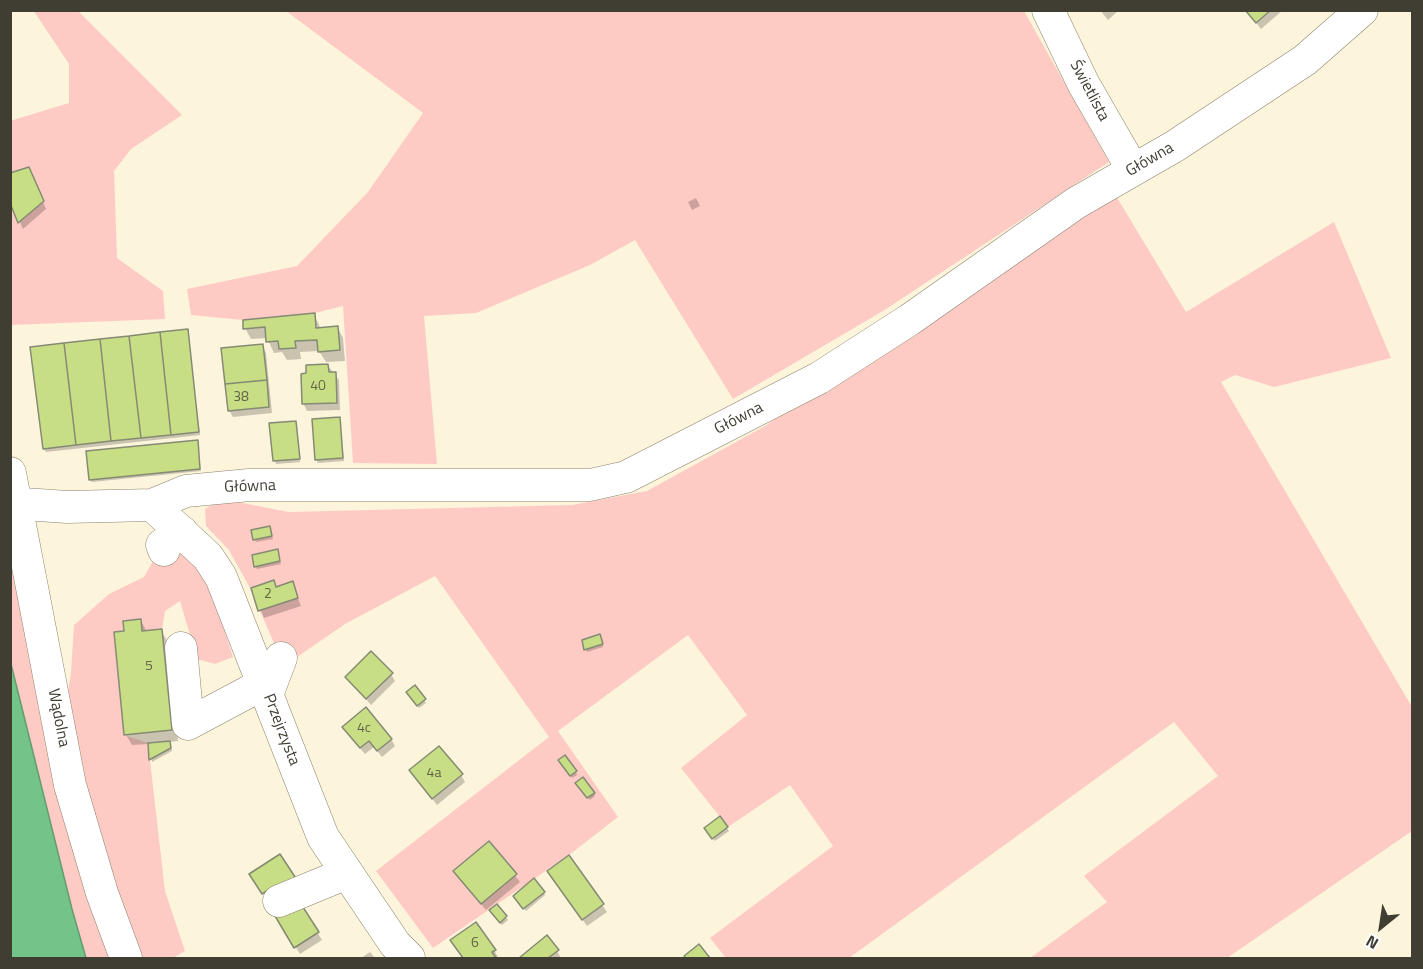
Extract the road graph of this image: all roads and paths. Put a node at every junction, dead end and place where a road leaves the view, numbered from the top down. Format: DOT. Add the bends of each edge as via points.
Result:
graph roads {
  1 [pos="1048,10"];
  2 [pos="1362,10"];
  3 [pos="1134,170"];
  4 [pos="12,493"];
  5 [pos="152,505"];
  6 [pos="181,648"];
  7 [pos="280,658"];
  8 [pos="265,689"];
  9 [pos="350,862"];
  10 [pos="279,901"];
  11 [pos="126,958"];
  12 [pos="409,958"];
  1 -- 3 [label="street, Świetlista" via="1083,83"];
  2 -- 3 [label="street, Główna" via="1305,60"];
  3 -- 5 [label="street, Główna" via="1076,203 819,378 626,477 590,485 249,485 186,491"];
  4 -- 5 [label="street, Główna" via="67,507"];
  4 -- 11 [label="street, Wądolna" via="70,785"];
  5 -- 8 [label="street, Przejrzysta" via="173,541 208,557 221,577"];
  6 -- 8 [label="street" via="188,724"];
  7 -- 8 [label="street"];
  8 -- 9 [label="street, Przejrzysta" via="317,789 323,837"];
  9 -- 10 [label="street"];
  9 -- 12 [label="street, Przejrzysta" via="379,897"];
}
